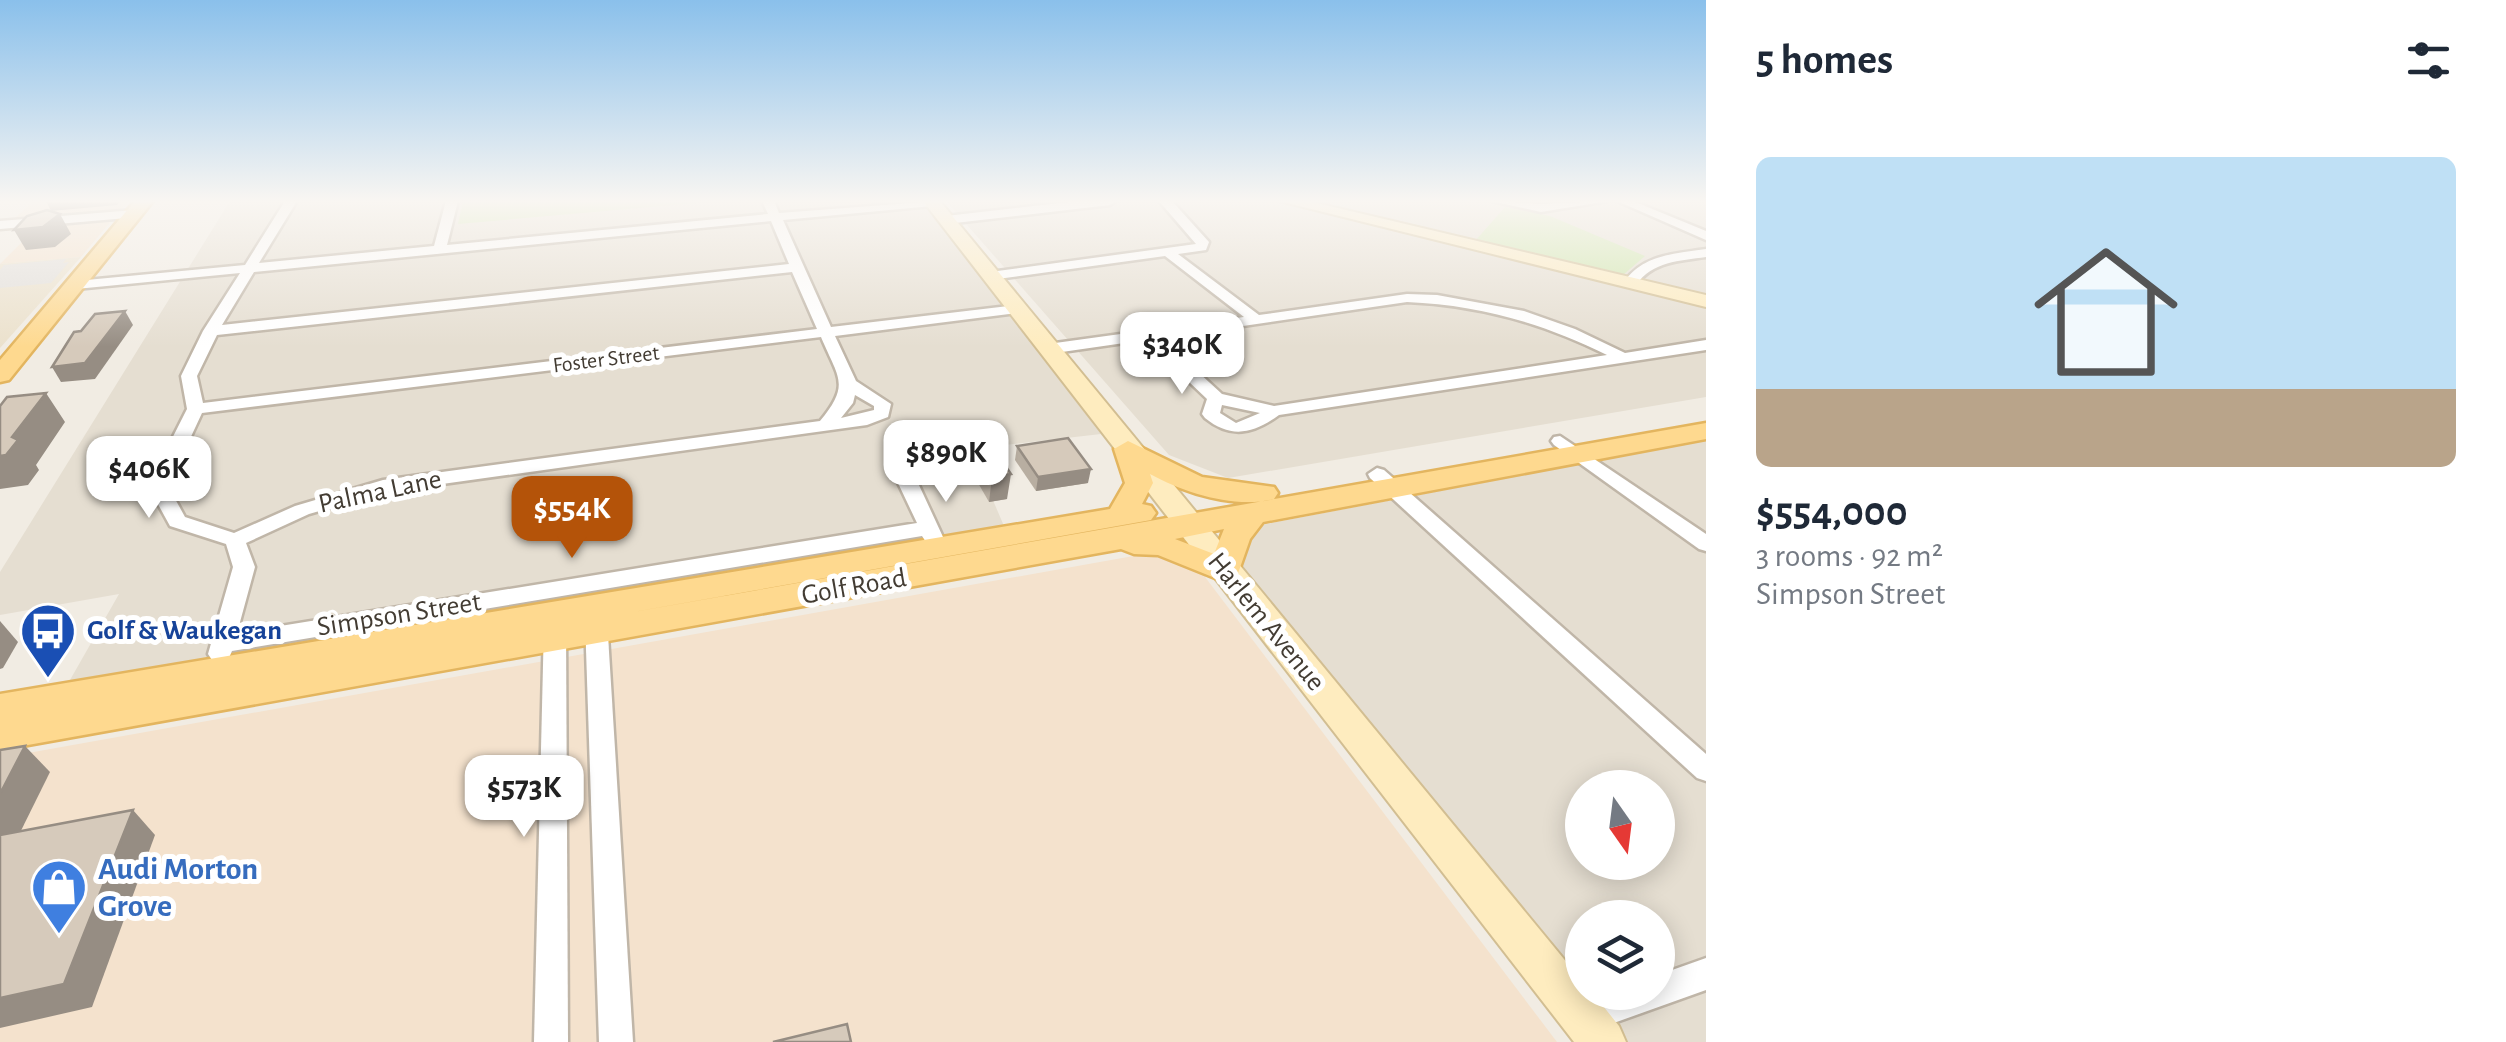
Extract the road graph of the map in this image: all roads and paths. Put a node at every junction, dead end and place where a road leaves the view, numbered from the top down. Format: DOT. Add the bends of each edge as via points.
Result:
graph roads {
  1 [pos="105,250"];
  2 [pos="262,250"];
  3 [pos="440,250"];
  4 [pos="444,250"];
  5 [pos="789,250"];
  6 [pos="969,250"];
  7 [pos="1194,250"];
  8 [pos="1493,250"];
  9 [pos="1706,253"];
  10 [pos="1170,254"];
  11 [pos="797,267"];
  12 [pos="250,268"];
  13 [pos="990,276"];
  14 [pos="1631,282"];
  15 [pos="76,285"];
  16 [pos="1706,300"];
  17 [pos="1017,309"];
  18 [pos="1256,320"];
  19 [pos="212,331"];
  20 [pos="826,332"];
  21 [pos="1149,334"];
  22 [pos="1706,346"];
  23 [pos="1048,349"];
  24 [pos="1622,358"];
  25 [pos="0,376"];
  26 [pos="849,384"];
  27 [pos="1216,398"];
  28 [pos="196,410"];
  29 [pos="1274,411"];
  30 [pos="1706,417"];
  31 [pos="828,423"];
  32 [pos="1706,432"];
  33 [pos="1569,448"];
  34 [pos="1128,449"];
  35 [pos="1385,481"];
  36 [pos="908,483"];
  37 [pos="1259,503"];
  38 [pos="1120,517"];
  39 [pos="1182,517"];
  40 [pos="934,538"];
  41 [pos="236,540"];
  42 [pos="1097,542"];
  43 [pos="1706,544"];
  44 [pos="1225,571"];
  45 [pos="596,620"];
  46 [pos="555,627"];
  47 [pos="213,672"];
  48 [pos="0,708"];
  49 [pos="0,734"];
  50 [pos="1706,770"];
  51 [pos="1706,974"];
  52 [pos="1675,985"];
  53 [pos="1626,1010"];
  54 [pos="1593,1030"];
  55 [pos="551,1042"];
  56 [pos="616,1042"];
  1 -- 15 [label="main road"];
  2 -- 12 [label="street"];
  3 -- 4 [label="street"];
  3 -- 12 [label="street"];
  5 -- 11 [label="street"];
  6 -- 13 [label="main road, Harlem Avenue"];
  7 -- 10 [label="street"];
  8 -- 14 [label="main road"];
  9 -- 14 [label="street" via="1657,261 1640,268"];
  10 -- 13 [label="street"];
  10 -- 18 [label="street"];
  11 -- 19 [label="street"];
  11 -- 20 [label="street"];
  12 -- 15 [label="street"];
  12 -- 19 [label="street"];
  13 -- 17 [label="main road, Harlem Avenue"];
  14 -- 16 [label="main road"];
  15 -- 25 [label="main road"];
  17 -- 20 [label="street, Foster Street"];
  17 -- 23 [label="main road, Harlem Avenue"];
  18 -- 21 [label="street"];
  18 -- 24 [label="street" via="1443,298 1561,326"];
  19 -- 28 [label="street" via="189,376"];
  20 -- 26 [label="street"];
  20 -- 28 [label="street, Foster Street"];
  21 -- 23 [label="street"];
  21 -- 27 [label="street"];
  22 -- 24 [label="street"];
  23 -- 34 [label="main road, Harlem Avenue"];
  24 -- 29 [label="street"];
  26 -- 31 [label="street" via="845,403"];
  26 -- 31 [label="street, Palma Lane" via="883,404 882,413"];
  27 -- 29 [label="street"];
  27 -- 29 [label="street" via="1211,414 1226,427 1247,429"];
  28 -- 41 [label="street" via="158,486 177,521"];
  30 -- 33 [label="main road, Golf Road"];
  31 -- 41 [label="street, Palma Lane" via="383,486 302,510"];
  32 -- 33 [label="main road, Golf Road"];
  33 -- 35 [label="main road, Golf Road"];
  33 -- 43 [label="street"];
  34 -- 37 [label="main road" via="1180,482"];
  34 -- 38 [label="main road" via="1139,483"];
  34 -- 39 [label="main road, Harlem Avenue"];
  35 -- 37 [label="main road, Golf Road"];
  35 -- 50 [label="street"];
  36 -- 40 [label="street"];
  37 -- 39 [label="main road, Golf Road"];
  37 -- 44 [label="main road" via="1235,536"];
  38 -- 39 [label="main road, Golf Road"];
  38 -- 40 [label="main road, Golf Road"];
  39 -- 42 [label="main road, Golf Road"];
  39 -- 44 [label="main road, Harlem Avenue"];
  40 -- 45 [label="main road, Golf Road"];
  40 -- 47 [label="street, Simpson Street"];
  41 -- 47 [label="street" via="244,568"];
  42 -- 44 [label="main road" via="1162,545"];
  42 -- 45 [label="main road, Golf Road"];
  44 -- 54 [label="main road, Harlem Avenue"];
  45 -- 46 [label="main road, Golf Road"];
  45 -- 56 [label="street"];
  46 -- 47 [label="main road, Golf Road"];
  46 -- 55 [label="street"];
  47 -- 48 [label="main road, Golf Road"];
  47 -- 49 [label="main road, Golf Road"];
  51 -- 52 [label="street"];
  53 -- 54 [label="street"];
}
